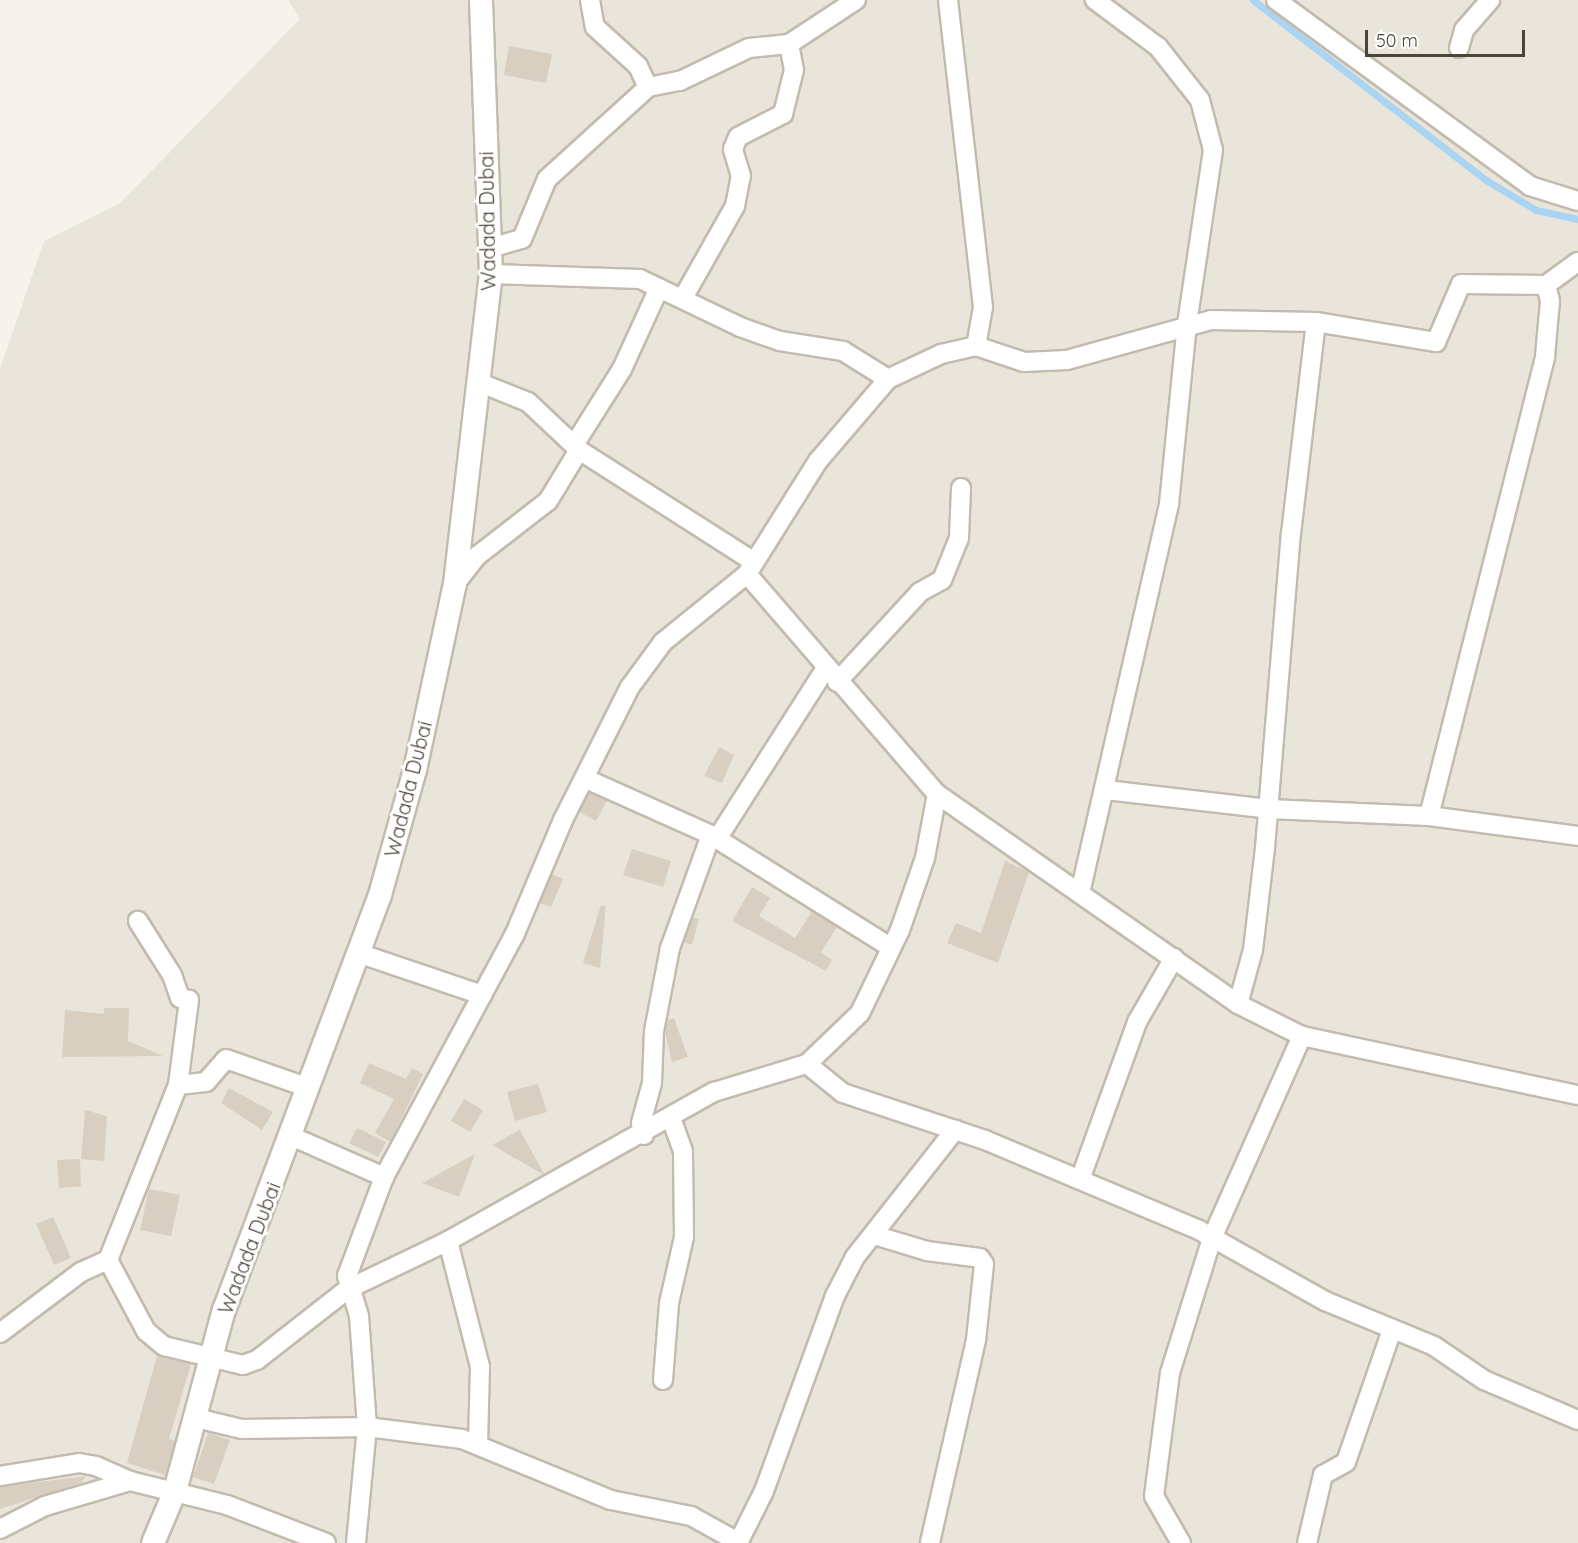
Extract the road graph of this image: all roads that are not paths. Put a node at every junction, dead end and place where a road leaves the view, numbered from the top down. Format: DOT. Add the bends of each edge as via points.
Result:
graph roads {
  1 [pos="481,0"];
  2 [pos="590,0"];
  3 [pos="856,0"];
  4 [pos="948,0"];
  5 [pos="1095,0"];
  6 [pos="1276,0"];
  7 [pos="1490,0"];
  8 [pos="789,44"];
  9 [pos="1459,48"];
  10 [pos="648,87"];
  11 [pos="1578,201"];
  12 [pos="490,248"];
  13 [pos="1578,262"];
  14 [pos="491,274"];
  15 [pos="1545,285"];
  16 [pos="659,288"];
  17 [pos="682,298"];
  18 [pos="1316,322"];
  19 [pos="1187,324"];
  20 [pos="976,346"];
  21 [pos="888,379"];
  22 [pos="478,382"];
  23 [pos="577,448"];
  24 [pos="961,488"];
  25 [pos="749,567"];
  26 [pos="456,584"];
  27 [pos="832,675"];
  28 [pos="586,779"];
  29 [pos="1106,790"];
  30 [pos="937,794"];
  31 [pos="1269,809"];
  32 [pos="1429,816"];
  33 [pos="714,837"];
  34 [pos="1578,837"];
  35 [pos="1080,892"];
  36 [pos="138,921"];
  37 [pos="890,947"];
  38 [pos="358,953"];
  39 [pos="1174,958"];
  40 [pos="482,995"];
  41 [pos="1238,1004"];
  42 [pos="1302,1035"];
  43 [pos="807,1064"];
  44 [pos="178,1085"];
  45 [pos="309,1088"];
  46 [pos="1578,1095"];
  47 [pos="672,1121"];
  48 [pos="955,1130"];
  49 [pos="644,1135"];
  50 [pos="291,1136"];
  51 [pos="1081,1177"];
  52 [pos="384,1178"];
  53 [pos="874,1235"];
  54 [pos="1212,1238"];
  55 [pos="448,1242"];
  56 [pos="108,1260"];
  57 [pos="348,1288"];
  58 [pos="1392,1330"];
  59 [pos="0,1333"];
  60 [pos="208,1360"];
  61 [pos="663,1380"];
  62 [pos="196,1418"];
  63 [pos="1578,1420"];
  64 [pos="367,1427"];
  65 [pos="478,1443"];
  66 [pos="0,1476"];
  67 [pos="130,1481"];
  68 [pos="175,1491"];
  69 [pos="0,1529"];
  70 [pos="1186,1542"];
  71 [pos="153,1543"];
  72 [pos="326,1543"];
  73 [pos="356,1543"];
  74 [pos="738,1543"];
  75 [pos="930,1543"];
  76 [pos="1307,1543"];
  1 -- 12 [label="street, Wadada Dubai"];
  2 -- 10 [label="street" via="595,27 638,66"];
  3 -- 8 [label="street"];
  4 -- 20 [label="street" via="983,307"];
  5 -- 19 [label="street" via="1158,47 1200,100 1214,150"];
  6 -- 11 [label="street" via="1530,186"];
  7 -- 9 [label="street" via="1464,30"];
  8 -- 10 [label="street" via="749,48 680,81"];
  8 -- 17 [label="street" via="794,70 783,114 738,137 733,149 741,176 735,206"];
  10 -- 12 [label="street" via="547,179 522,239"];
  12 -- 14 [label="street, Wadada Dubai"];
  13 -- 15 [label="street"];
  14 -- 16 [label="street" via="640,279"];
  14 -- 22 [label="street, Wadada Dubai"];
  15 -- 18 [label="street" via="1461,284 1436,342"];
  15 -- 32 [label="street" via="1550,301 1545,356"];
  16 -- 17 [label="street"];
  16 -- 23 [label="street" via="622,369"];
  17 -- 21 [label="street" via="780,341 843,351 868,362"];
  18 -- 19 [label="street"];
  18 -- 31 [label="street" via="1291,534"];
  19 -- 20 [label="street" via="1066,360 1024,362"];
  19 -- 29 [label="street" via="1169,504"];
  20 -- 21 [label="street" via="941,354"];
  21 -- 25 [label="street" via="818,461"];
  22 -- 23 [label="street" via="528,402"];
  22 -- 26 [label="street, Wadada Dubai"];
  23 -- 25 [label="street"];
  23 -- 26 [label="street" via="548,501 477,556"];
  24 -- 27 [label="street" via="959,538 942,580 920,592"];
  25 -- 27 [label="street"];
  25 -- 28 [label="street" via="663,642 630,687"];
  26 -- 38 [label="street, Wadada Dubai" via="415,770"];
  27 -- 30 [label="street"];
  27 -- 33 [label="street"];
  28 -- 33 [label="street"];
  28 -- 40 [label="street"];
  29 -- 31 [label="street"];
  29 -- 35 [label="street"];
  30 -- 35 [label="street"];
  30 -- 37 [label="street" via="925,858"];
  31 -- 32 [label="street"];
  31 -- 41 [label="street" via="1253,950"];
  32 -- 34 [label="street"];
  33 -- 37 [label="street"];
  33 -- 49 [label="street" via="670,948 654,1030"];
  35 -- 39 [label="street"];
  36 -- 44 [label="street" via="172,975 180,998 189,1000"];
  37 -- 43 [label="street" via="860,1013"];
  38 -- 40 [label="street"];
  38 -- 45 [label="street, Wadada Dubai"];
  39 -- 41 [label="street"];
  39 -- 51 [label="street" via="1137,1022"];
  40 -- 52 [label="street"];
  41 -- 42 [label="street"];
  42 -- 46 [label="street"];
  42 -- 54 [label="street"];
  43 -- 47 [label="street" via="714,1092"];
  43 -- 48 [label="street" via="843,1093"];
  44 -- 45 [label="street" via="206,1082 226,1059"];
  44 -- 56 [label="street"];
  45 -- 50 [label="street, Wadada Dubai"];
  47 -- 49 [label="street"];
  47 -- 61 [label="street" via="683,1150 684,1237 669,1303"];
  48 -- 51 [label="street"];
  48 -- 53 [label="street"];
  49 -- 55 [label="street"];
  50 -- 52 [label="street"];
  50 -- 60 [label="street, Wadada Dubai"];
  51 -- 54 [label="street"];
  52 -- 57 [label="street" via="352,1256"];
  53 -- 74 [label="street" via="835,1296 764,1491"];
  53 -- 75 [label="street" via="927,1251 980,1258 984,1264 974,1350"];
  54 -- 58 [label="street" via="1324,1301"];
  54 -- 70 [label="street" via="1184,1321 1160,1424 1154,1496"];
  55 -- 57 [label="street"];
  55 -- 65 [label="street" via="480,1367"];
  56 -- 59 [label="street" via="81,1272"];
  56 -- 60 [label="street" via="146,1331 164,1346"];
  57 -- 60 [label="street" via="256,1360 243,1365"];
  57 -- 64 [label="street" via="359,1316"];
  58 -- 63 [label="street" via="1434,1346 1484,1380"];
  58 -- 76 [label="street" via="1346,1462 1323,1475"];
  60 -- 62 [label="street, Wadada Dubai"];
  62 -- 64 [label="street" via="242,1429"];
  62 -- 68 [label="street, Wadada Dubai"];
  64 -- 65 [label="street"];
  64 -- 73 [label="street"];
  65 -- 74 [label="street" via="569,1486 691,1516"];
  66 -- 67 [label="street" via="79,1463"];
  67 -- 68 [label="street"];
  67 -- 69 [label="street" via="45,1506"];
  68 -- 71 [label="street, Wadada Dubai"];
  68 -- 72 [label="street"];
}
